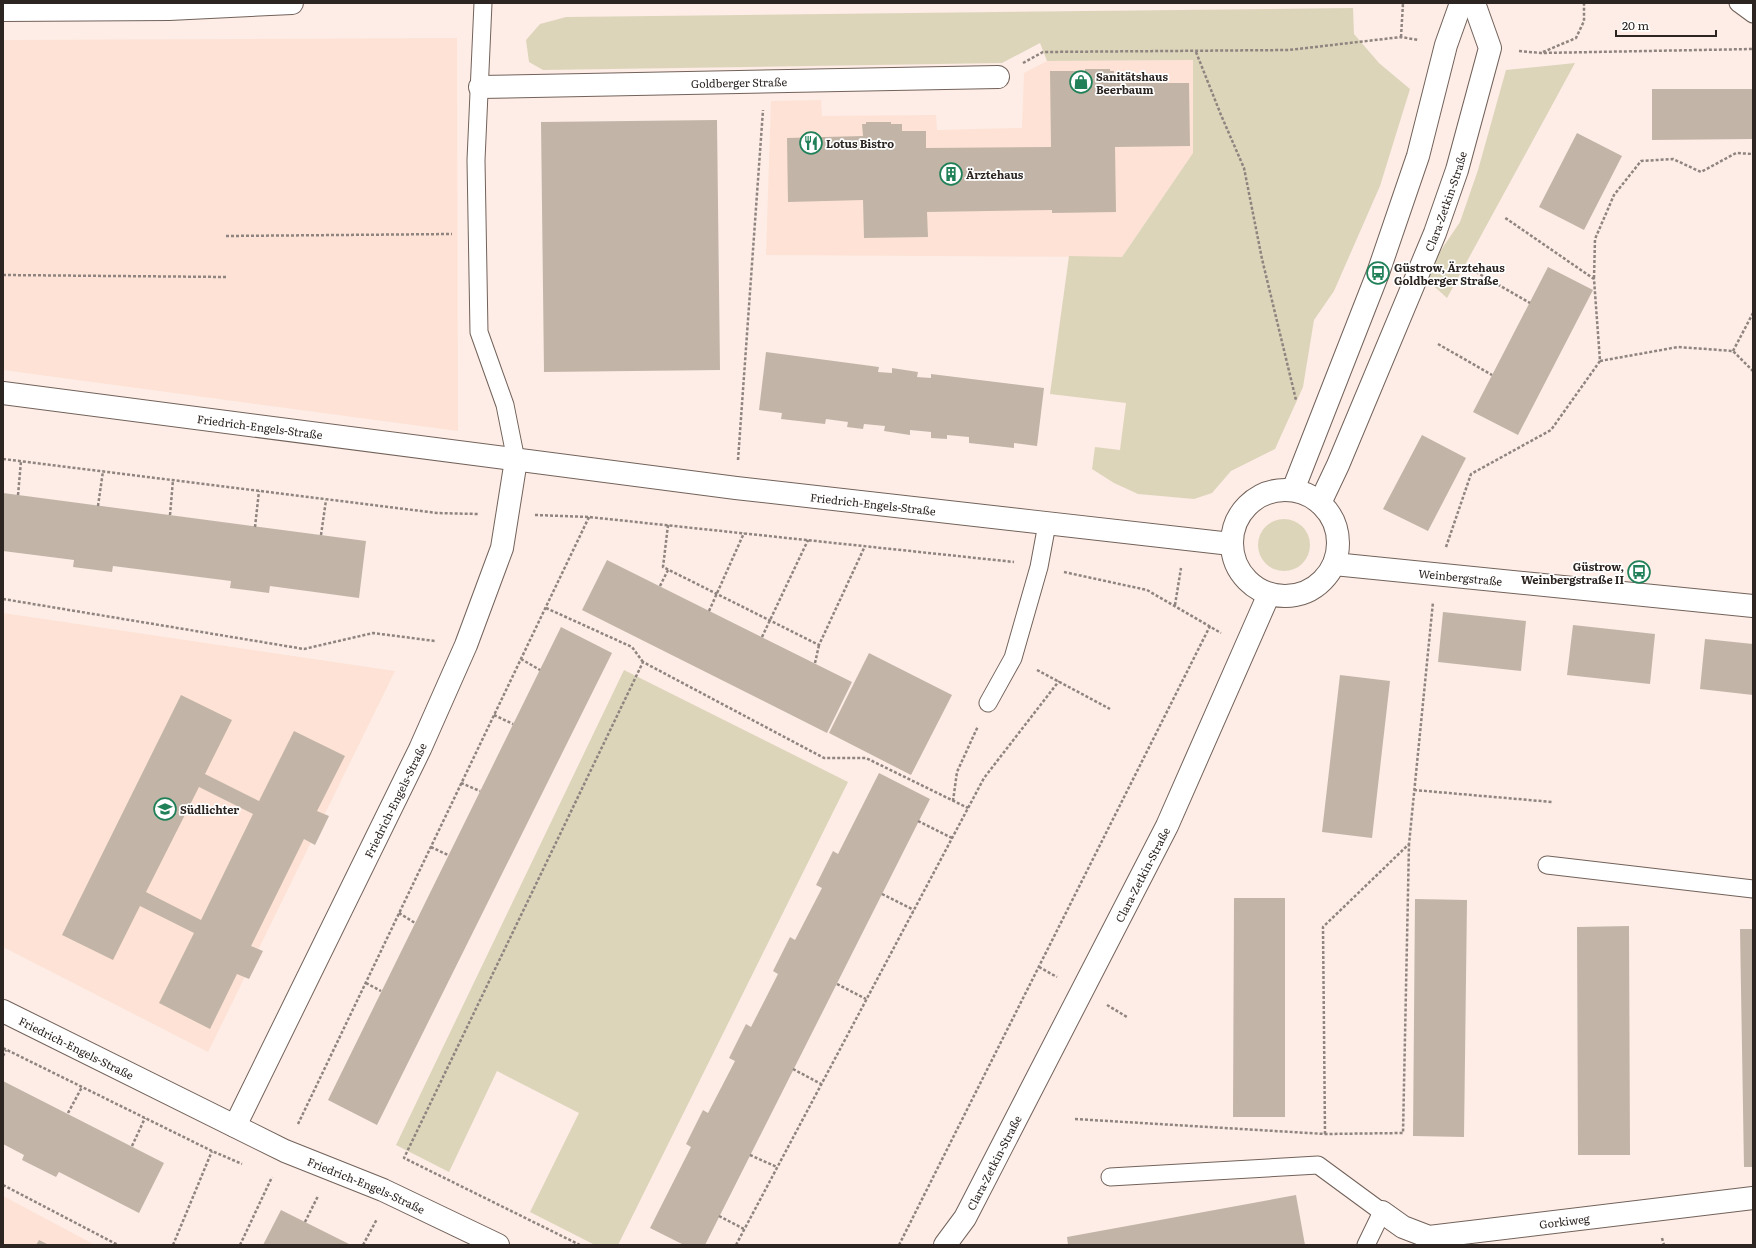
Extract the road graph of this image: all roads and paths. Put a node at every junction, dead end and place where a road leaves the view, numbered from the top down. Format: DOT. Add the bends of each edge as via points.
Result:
graph roads {
  1 [pos="292,3"];
  2 [pos="483,3"];
  3 [pos="1403,3"];
  4 [pos="1461,3"];
  5 [pos="1474,3"];
  6 [pos="1584,3"];
  7 [pos="1738,3"];
  8 [pos="3,10"];
  9 [pos="1753,14"];
  10 [pos="1401,37"];
  11 [pos="1446,46"];
  12 [pos="1490,48"];
  13 [pos="1753,48"];
  14 [pos="1196,52"];
  15 [pos="1541,53"];
  16 [pos="998,77"];
  17 [pos="765,81"];
  18 [pos="480,87"];
  19 [pos="1753,154"];
  20 [pos="1504,218"];
  21 [pos="476,234"];
  22 [pos="226,236"];
  23 [pos="1476,272"];
  24 [pos="3,275"];
  25 [pos="226,277"];
  26 [pos="1594,279"];
  27 [pos="1530,303"];
  28 [pos="1753,313"];
  29 [pos="1438,344"];
  30 [pos="1733,351"];
  31 [pos="1600,361"];
  32 [pos="1753,371"];
  33 [pos="1492,374"];
  34 [pos="3,393"];
  35 [pos="1298,407"];
  36 [pos="3,459"];
  37 [pos="516,460"];
  38 [pos="21,461"];
  39 [pos="102,471"];
  40 [pos="174,480"];
  41 [pos="736,488"];
  42 [pos="1293,490"];
  43 [pos="259,491"];
  44 [pos="18,495"];
  45 [pos="326,500"];
  46 [pos="1320,503"];
  47 [pos="98,506"];
  48 [pos="508,514"];
  49 [pos="170,515"];
  50 [pos="589,517"];
  51 [pos="1047,524"];
  52 [pos="668,525"];
  53 [pos="255,527"];
  54 [pos="744,533"];
  55 [pos="321,536"];
  56 [pos="808,540"];
  57 [pos="1231,544"];
  58 [pos="865,546"];
  59 [pos="1334,564"];
  60 [pos="1040,567"];
  61 [pos="668,570"];
  62 [pos="1438,574"];
  63 [pos="660,586"];
  64 [pos="717,594"];
  65 [pos="1269,594"];
  66 [pos="3,599"];
  67 [pos="1753,606"];
  68 [pos="546,608"];
  69 [pos="709,611"];
  70 [pos="770,620"];
  71 [pos="1210,626"];
  72 [pos="762,637"];
  73 [pos="466,645"];
  74 [pos="819,645"];
  75 [pos="1246,648"];
  76 [pos="1013,658"];
  77 [pos="521,659"];
  78 [pos="643,662"];
  79 [pos="815,663"];
  80 [pos="540,670"];
  81 [pos="1059,681"];
  82 [pos="988,703"];
  83 [pos="1110,710"];
  84 [pos="494,715"];
  85 [pos="513,724"];
  86 [pos="462,783"];
  87 [pos="1414,790"];
  88 [pos="480,791"];
  89 [pos="953,801"];
  90 [pos="1552,802"];
  91 [pos="968,808"];
  92 [pos="918,821"];
  93 [pos="952,838"];
  94 [pos="1409,844"];
  95 [pos="431,847"];
  96 [pos="448,855"];
  97 [pos="1547,865"];
  98 [pos="1753,889"];
  99 [pos="882,894"];
  100 [pos="914,910"];
  101 [pos="399,913"];
  102 [pos="415,923"];
  103 [pos="366,983"];
  104 [pos="837,984"];
  105 [pos="381,991"];
  106 [pos="866,999"];
  107 [pos="3,1012"];
  108 [pos="6,1050"];
  109 [pos="3,1056"];
  110 [pos="793,1069"];
  111 [pos="821,1084"];
  112 [pos="82,1087"];
  113 [pos="68,1114"];
  114 [pos="145,1118"];
  115 [pos="1075,1119"];
  116 [pos="235,1126"];
  117 [pos="1325,1134"];
  118 [pos="132,1146"];
  119 [pos="212,1151"];
  120 [pos="285,1151"];
  121 [pos="750,1154"];
  122 [pos="777,1167"];
  123 [pos="1110,1177"];
  124 [pos="3,1185"];
  125 [pos="320,1193"];
  126 [pos="1753,1198"];
  127 [pos="1382,1212"];
  128 [pos="379,1216"];
  129 [pos="719,1216"];
  130 [pos="965,1218"];
  131 [pos="305,1222"];
  132 [pos="744,1229"];
  133 [pos="118,1245"];
  134 [pos="172,1245"];
  135 [pos="240,1245"];
  136 [pos="364,1245"];
  137 [pos="498,1245"];
  138 [pos="580,1245"];
  139 [pos="736,1245"];
  140 [pos="900,1245"];
  141 [pos="945,1245"];
  142 [pos="958,1245"];
  143 [pos="1366,1245"];
  1 -- 8 [label="street" via="169,9"];
  2 -- 18 [label="lane"];
  3 -- 10 [label="path"];
  4 -- 11 [label="street"];
  5 -- 12 [label="street"];
  6 -- 15 [label="path" via="1584,21 1576,38"];
  7 -- 9 [label="lane"];
  10 -- 11 [label="path"];
  10 -- 14 [label="path" via="1289,50"];
  11 -- 42 [label="street" via="1418,156 1378,272"];
  12 -- 15 [label="path"];
  12 -- 46 [label="street, Clara-Zetkin-Straße" via="1457,170 1435,233 1338,466"];
  13 -- 15 [label="path"];
  14 -- 16 [label="path" via="1043,52"];
  14 -- 35 [label="path" via="1244,168 1262,260"];
  16 -- 17 [label="street, Goldberger Straße"];
  17 -- 18 [label="street, Goldberger Straße"];
  17 -- 41 [label="path"];
  18 -- 21 [label="lane" via="476,160"];
  19 -- 26 [label="path" via="1736,154 1701,172 1673,159 1642,161 1614,195 1594,239"];
  20 -- 26 [label="path"];
  21 -- 22 [label="path"];
  21 -- 37 [label="lane" via="479,332 505,405"];
  23 -- 27 [label="path"];
  24 -- 25 [label="path"];
  26 -- 31 [label="path"];
  28 -- 30 [label="path"];
  29 -- 33 [label="path"];
  30 -- 31 [label="path" via="1678,347"];
  30 -- 32 [label="path"];
  31 -- 62 [label="path" via="1551,430 1471,474"];
  34 -- 37 [label="street, Friedrich-Engels-Straße"];
  36 -- 38 [label="path"];
  37 -- 41 [label="street, Friedrich-Engels-Straße"];
  37 -- 48 [label="street, Friedrich-Engels-Straße"];
  38 -- 39 [label="path"];
  38 -- 44 [label="path"];
  39 -- 40 [label="path"];
  39 -- 47 [label="path"];
  40 -- 43 [label="path"];
  40 -- 49 [label="path"];
  41 -- 51 [label="street, Friedrich-Engels-Straße"];
  42 -- 46 [label="street" via="1308,495"];
  42 -- 57 [label="street" via="1277,490 1261,495 1248,504 1238,517"];
  43 -- 45 [label="path"];
  43 -- 53 [label="path"];
  45 -- 48 [label="path" via="437,513"];
  45 -- 55 [label="path"];
  46 -- 59 [label="street" via="1332,520 1338,536 1338,551"];
  48 -- 50 [label="path"];
  48 -- 73 [label="street, Friedrich-Engels-Straße" via="502,548"];
  50 -- 52 [label="path"];
  50 -- 68 [label="path"];
  51 -- 57 [label="street, Friedrich-Engels-Straße"];
  51 -- 60 [label="lane"];
  52 -- 54 [label="path"];
  52 -- 61 [label="path" via="663,567"];
  54 -- 56 [label="path"];
  54 -- 64 [label="path"];
  56 -- 58 [label="path"];
  56 -- 70 [label="path"];
  57 -- 65 [label="street" via="1236,566 1246,580"];
  58 -- 60 [label="path" via="1006,560"];
  58 -- 74 [label="path"];
  59 -- 62 [label="street, Weinbergstraße"];
  59 -- 65 [label="street" via="1322,582 1308,592 1292,596"];
  60 -- 71 [label="path" via="1147,590"];
  60 -- 76 [label="lane"];
  61 -- 63 [label="path"];
  61 -- 64 [label="path"];
  62 -- 67 [label="street, Weinbergstraße"];
  62 -- 87 [label="path" via="1433,595"];
  64 -- 69 [label="path"];
  64 -- 70 [label="path"];
  65 -- 75 [label="street, Clara-Zetkin-Straße"];
  66 -- 73 [label="path" via="304,648 373,634"];
  68 -- 77 [label="path"];
  68 -- 78 [label="path" via="632,647"];
  70 -- 72 [label="path"];
  70 -- 74 [label="path"];
  71 -- 75 [label="path"];
  71 -- 140 [label="path"];
  73 -- 116 [label="street, Friedrich-Engels-Straße" via="416,756"];
  74 -- 79 [label="path"];
  75 -- 130 [label="street, Clara-Zetkin-Straße" via="1167,826"];
  76 -- 81 [label="path"];
  76 -- 82 [label="lane"];
  77 -- 80 [label="path"];
  77 -- 84 [label="path"];
  78 -- 89 [label="path" via="824,758 866,758"];
  78 -- 138 [label="path" via="404,1158"];
  81 -- 83 [label="path"];
  81 -- 91 [label="path" via="984,778"];
  82 -- 89 [label="path" via="957,772"];
  84 -- 85 [label="path"];
  84 -- 86 [label="path"];
  86 -- 88 [label="path"];
  86 -- 95 [label="path"];
  87 -- 90 [label="path"];
  87 -- 94 [label="path"];
  89 -- 91 [label="path"];
  91 -- 93 [label="path"];
  92 -- 93 [label="path"];
  93 -- 100 [label="path"];
  94 -- 117 [label="path" via="1323,927"];
  94 -- 117 [label="path" via="1403,1133"];
  95 -- 96 [label="path"];
  95 -- 101 [label="path"];
  97 -- 98 [label="lane"];
  99 -- 100 [label="path"];
  100 -- 106 [label="path"];
  101 -- 102 [label="path"];
  101 -- 103 [label="path"];
  103 -- 105 [label="path"];
  103 -- 120 [label="path"];
  104 -- 106 [label="path"];
  106 -- 111 [label="path"];
  107 -- 116 [label="street, Friedrich-Engels-Straße"];
  108 -- 109 [label="path"];
  110 -- 111 [label="path"];
  111 -- 122 [label="path"];
  112 -- 113 [label="path"];
  114 -- 118 [label="path"];
  115 -- 117 [label="path"];
  116 -- 120 [label="street, Friedrich-Engels-Straße"];
  119 -- 134 [label="path"];
  120 -- 135 [label="path"];
  120 -- 137 [label="street, Friedrich-Engels-Straße" via="383,1190"];
  121 -- 122 [label="path"];
  122 -- 132 [label="path"];
  123 -- 127 [label="lane" via="1318,1165"];
  124 -- 133 [label="path"];
  125 -- 131 [label="path"];
  126 -- 127 [label="street, Gorkiweg" via="1429,1237 1403,1227"];
  127 -- 143 [label="lane"];
  128 -- 136 [label="path"];
  129 -- 132 [label="path"];
  130 -- 141 [label="street, Clara-Zetkin-Straße"];
  130 -- 142 [label="street, Clara-Zetkin-Straße"];
  132 -- 139 [label="path"];
}
